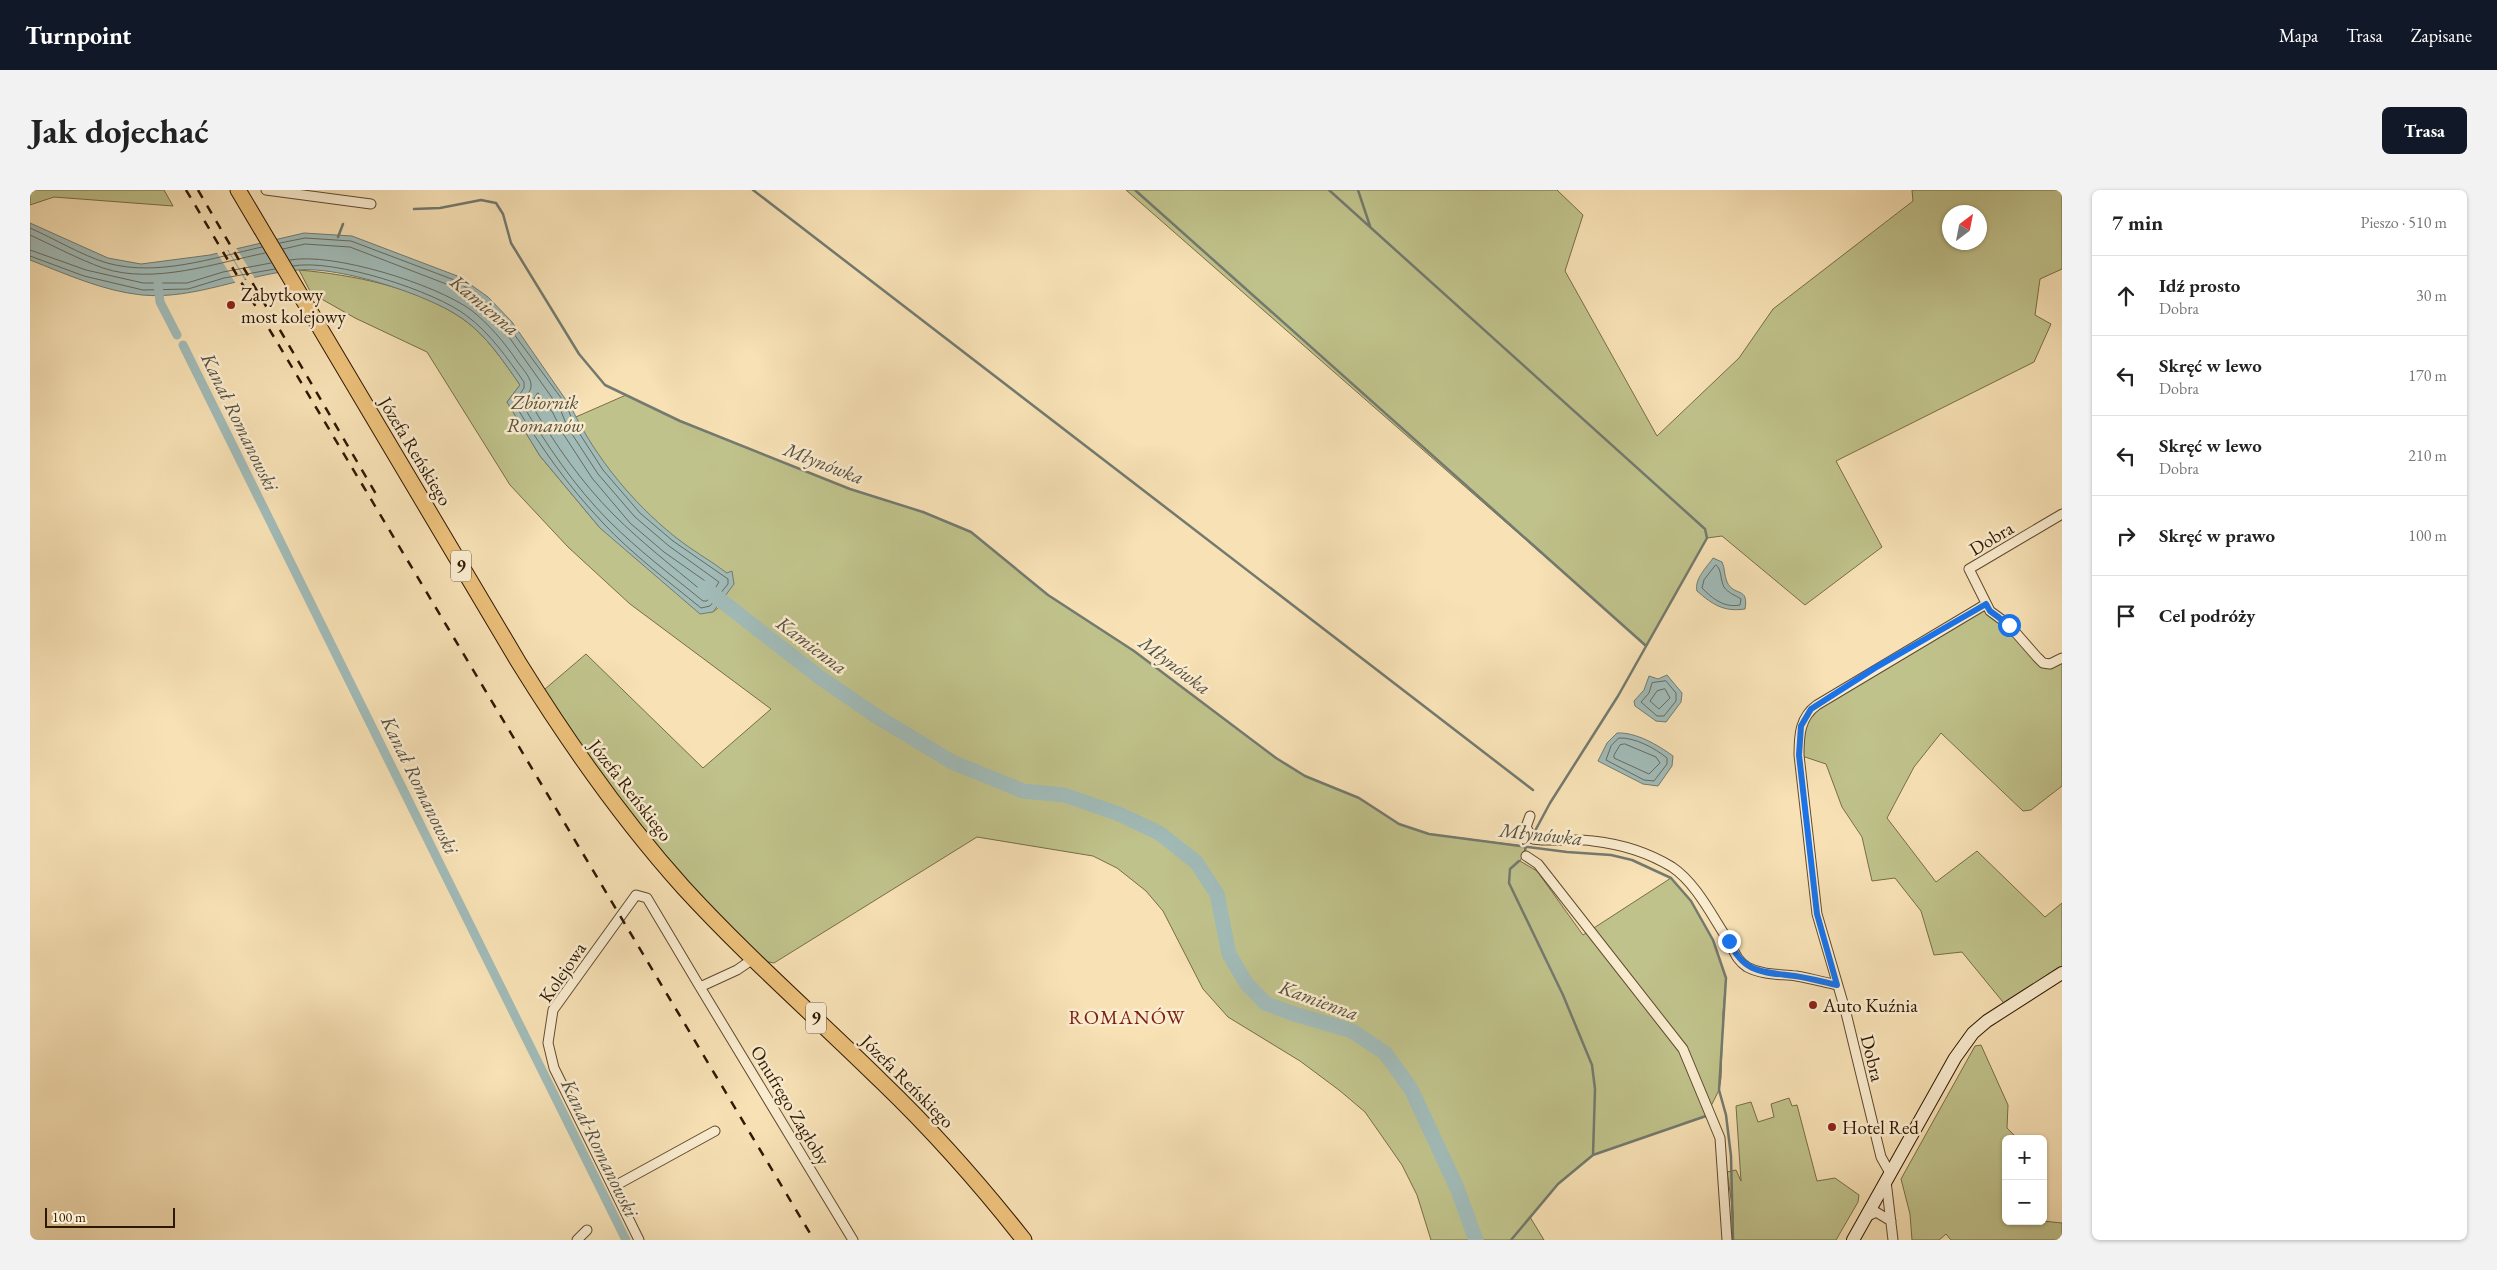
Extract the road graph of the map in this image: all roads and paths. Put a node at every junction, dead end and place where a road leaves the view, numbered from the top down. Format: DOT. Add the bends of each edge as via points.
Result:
graph roads {
  1 [pos="266,190"];
  2 [pos="241,195"];
  3 [pos="371,204"];
  4 [pos="2062,514"];
  5 [pos="1986,604"];
  6 [pos="2062,658"];
  7 [pos="1530,816"];
  8 [pos="1526,856"];
  9 [pos="640,895"];
  10 [pos="753,958"];
  11 [pos="2062,974"];
  12 [pos="1837,985"];
  13 [pos="700,987"];
  14 [pos="715,1131"];
  15 [pos="1888,1177"];
  16 [pos="613,1188"];
  17 [pos="1866,1217"];
  18 [pos="1891,1221"];
  19 [pos="587,1230"];
  20 [pos="577,1240"];
  21 [pos="639,1240"];
  22 [pos="853,1240"];
  23 [pos="1024,1240"];
  24 [pos="1727,1240"];
  25 [pos="1854,1240"];
  26 [pos="1893,1240"];
  1 -- 3 [label="street"];
  2 -- 10 [label="main road, Józefa Reńskiego / 9" via="559,727 658,859"];
  4 -- 5 [label="street, Dobra" via="1969,569"];
  5 -- 6 [label="street, Dobra" via="2043,663 2050,664"];
  5 -- 12 [label="street, Dobra" via="1817,704 1801,726 1799,755 1817,914"];
  7 -- 12 [label="street" via="1526,827 1532,839 1592,840 1619,845 1674,868 1702,900 1736,957 1748,967 1765,973"];
  8 -- 24 [label="street" via="1538,864 1683,1049 1720,1138"];
  9 -- 13 [label="street, Onufrego Zagłoby" via="647,898 658,914"];
  9 -- 16 [label="street, Kolejowa" via="633,898 558,1001 549,1026 548,1051 554,1068"];
  10 -- 13 [label="street" via="737,970"];
  10 -- 23 [label="main road, Józefa Reńskiego / 9" via="923,1123 986,1192"];
  11 -- 15 [label="street" via="1994,1015 1973,1033 1955,1058"];
  12 -- 15 [label="street, Dobra"];
  13 -- 22 [label="street, Onufrego Zagłoby"];
  14 -- 16 [label="street"];
  15 -- 17 [label="street"];
  15 -- 18 [label="street, Dobra"];
  16 -- 21 [label="street, Kolejowa"];
  17 -- 18 [label="street" via="1876,1212"];
  17 -- 25 [label="street"];
  18 -- 26 [label="street, Dobra"];
  19 -- 20 [label="street"];
}
